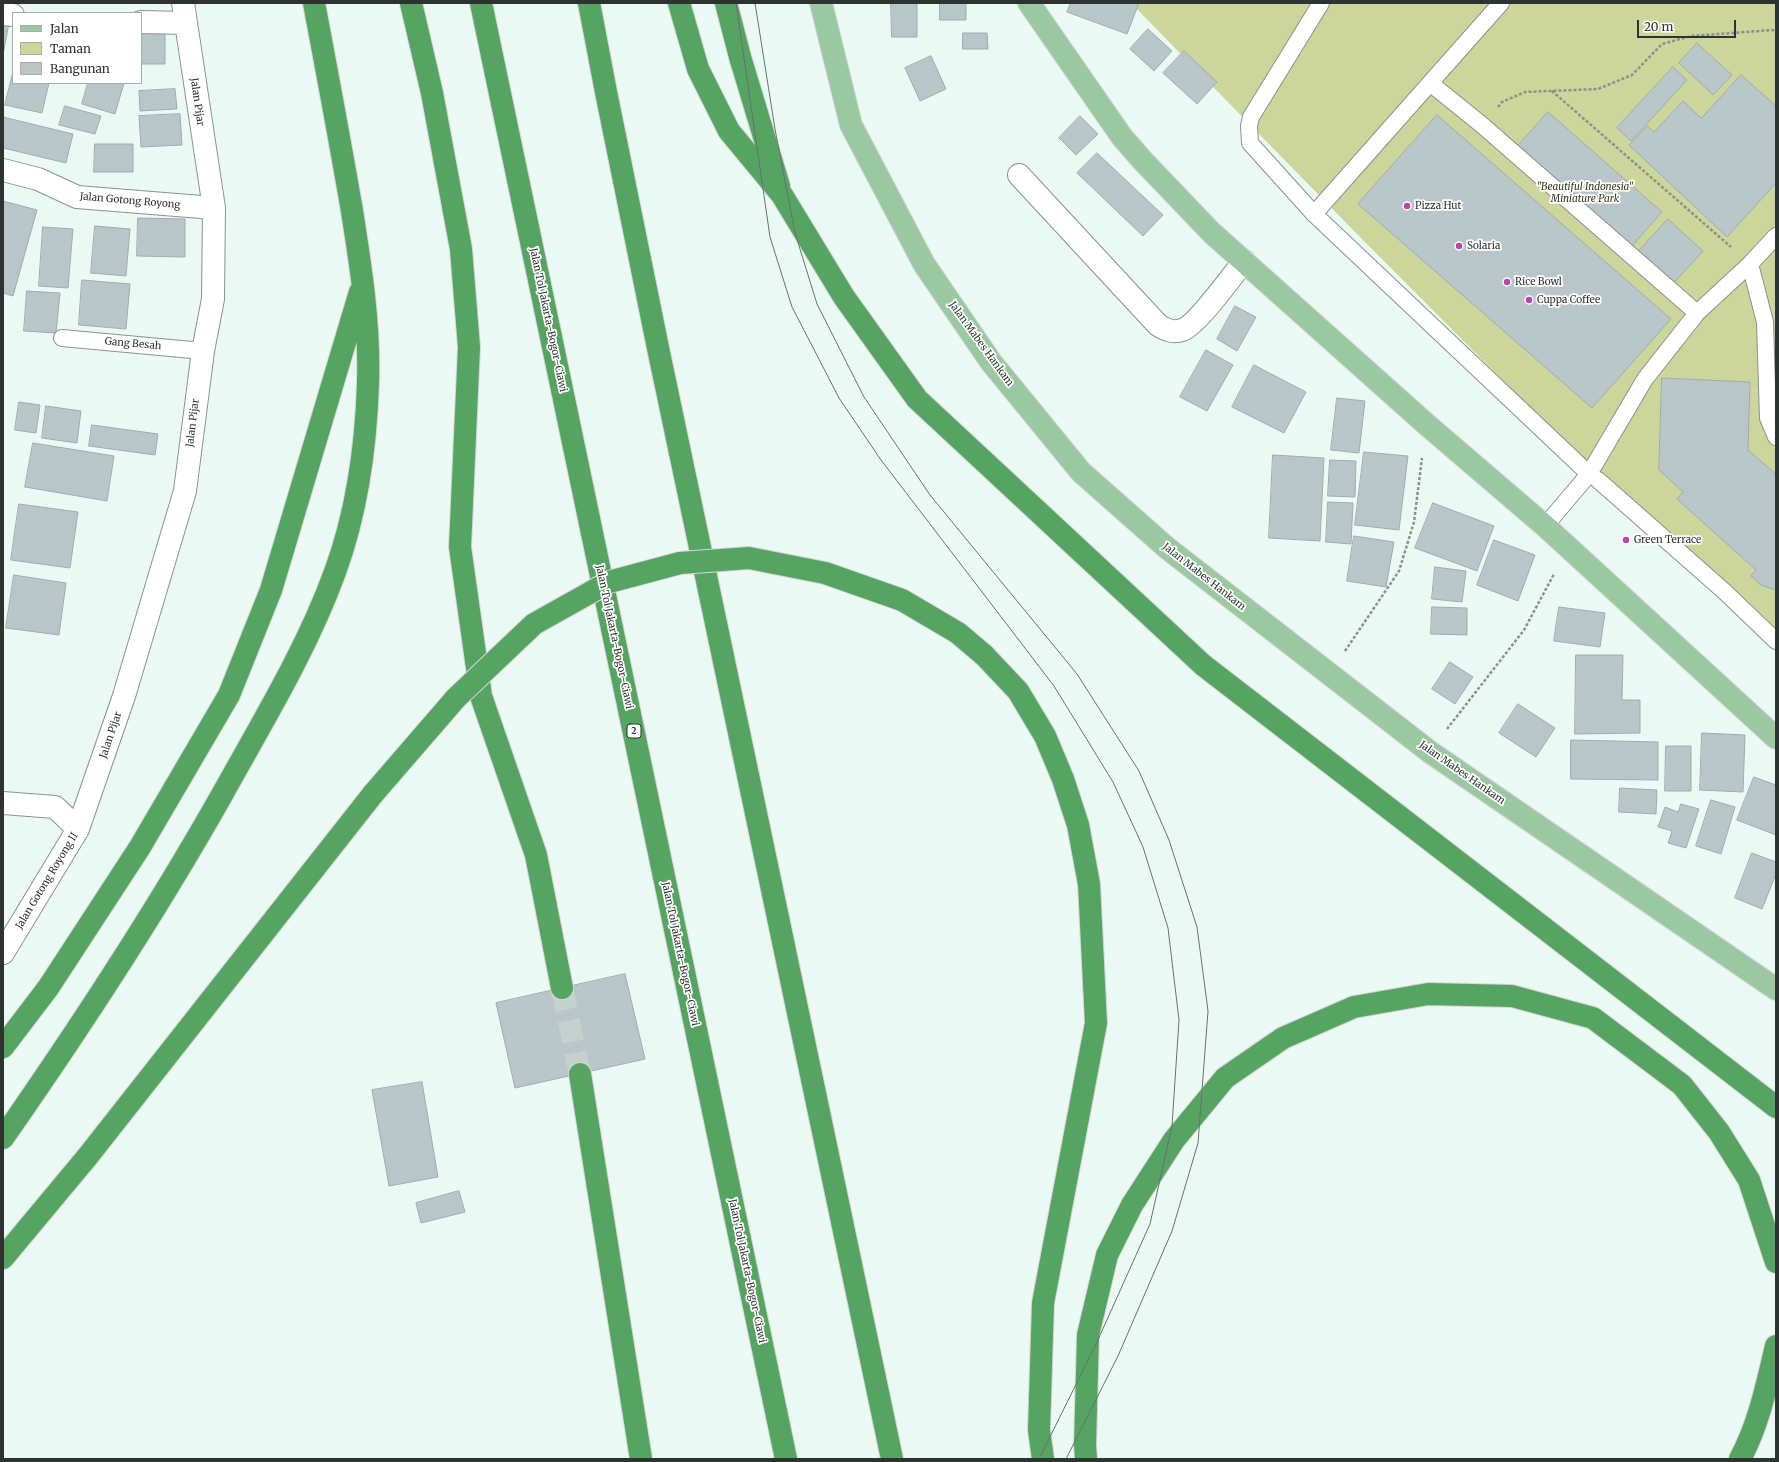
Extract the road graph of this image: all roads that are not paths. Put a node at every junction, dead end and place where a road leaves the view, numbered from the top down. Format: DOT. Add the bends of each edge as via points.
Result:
graph roads {
  1 [pos="314,3"];
  2 [pos="411,3"];
  3 [pos="481,3"];
  4 [pos="590,3"];
  5 [pos="679,3"];
  6 [pos="726,3"];
  7 [pos="822,3"];
  8 [pos="1321,3"];
  9 [pos="1501,3"];
  10 [pos="1032,6"];
  11 [pos="185,13"];
  12 [pos="142,22"];
  13 [pos="1430,83"];
  14 [pos="3,170"];
  15 [pos="1019,175"];
  16 [pos="782,195"];
  17 [pos="214,208"];
  18 [pos="1314,214"];
  19 [pos="1776,236"];
  20 [pos="1244,261"];
  21 [pos="1750,264"];
  22 [pos="364,281"];
  23 [pos="1697,313"];
  24 [pos="62,338"];
  25 [pos="203,351"];
  26 [pos="1776,438"];
  27 [pos="1594,477"];
  28 [pos="1545,526"];
  29 [pos="1776,641"];
  30 [pos="1776,738"];
  31 [pos="3,803"];
  32 [pos="78,829"];
  33 [pos="3,953"];
  34 [pos="562,988"];
  35 [pos="1776,989"];
  36 [pos="3,1046"];
  37 [pos="580,1074"];
  38 [pos="1776,1107"];
  39 [pos="3,1138"];
  40 [pos="3,1258"];
  41 [pos="1776,1262"];
  42 [pos="1776,1346"];
  43 [pos="641,1459"];
  44 [pos="786,1459"];
  45 [pos="892,1459"];
  46 [pos="1042,1459"];
  47 [pos="1086,1459"];
  48 [pos="1740,1459"];
  1 -- 22 [label="highway"];
  2 -- 34 [label="highway" via="432,93 461,249 469,347 460,547 481,696 536,855"];
  3 -- 44 [label="highway, Jalan Tol Jakarta–Bogor–Ciawi / 2"];
  4 -- 45 [label="highway" via="658,348"];
  5 -- 16 [label="highway" via="698,69 729,131"];
  6 -- 16 [label="highway"];
  7 -- 35 [label="main road, Jalan Mabes Hankam" via="851,125 924,264 991,362 1081,472 1167,548 1430,752"];
  8 -- 18 [label="lane" via="1250,117 1249,126 1250,143"];
  9 -- 13 [label="lane"];
  10 -- 20 [label="main road" via="1122,137 1143,162"];
  11 -- 12 [label="street"];
  11 -- 17 [label="street, Jalan Pijar"];
  13 -- 18 [label="lane"];
  13 -- 23 [label="lane" via="1482,125"];
  14 -- 17 [label="street, Jalan Gotong Royong" via="38,179 77,197"];
  15 -- 20 [label="street" via="1158,325 1168,331 1187,328"];
  16 -- 38 [label="highway" via="844,297 917,399 1197,660"];
  17 -- 25 [label="street, Jalan Pijar" via="212,298"];
  18 -- 27 [label="lane"];
  19 -- 21 [label="lane"];
  20 -- 28 [label="main road" via="1426,424"];
  21 -- 23 [label="lane"];
  21 -- 26 [label="lane" via="1765,322 1768,418"];
  22 -- 36 [label="highway" via="271,590 228,695 136,854 48,988"];
  22 -- 39 [label="highway" via="368,324 368,384 363,454 354,507 336,571 311,630 264,720 196,840 64,1050"];
  23 -- 27 [label="lane" via="1645,379"];
  24 -- 25 [label="lane, Gang Besah"];
  25 -- 32 [label="street, Jalan Pijar" via="185,491 124,696"];
  27 -- 28 [label="lane"];
  27 -- 29 [label="lane" via="1725,592"];
  28 -- 30 [label="main road"];
  31 -- 32 [label="street" via="55,807"];
  32 -- 33 [label="street, Jalan Gotong Royong II"];
  37 -- 43 [label="highway"];
  40 -- 46 [label="highway, bridge" via="88,1156 373,794 456,698 534,624 609,582 680,562 749,558 825,573 902,600 958,633 984,655 1018,691 1045,736 1078,825 1089,884 1096,1022 1043,1303 1039,1430"];
  41 -- 47 [label="highway" via="1749,1180 1719,1132 1682,1085 1593,1018 1512,996 1428,994 1354,1007 1283,1038 1225,1078 1174,1140 1132,1205 1107,1255 1088,1335"];
  42 -- 48 [label="highway" via="1764,1398"];
}
